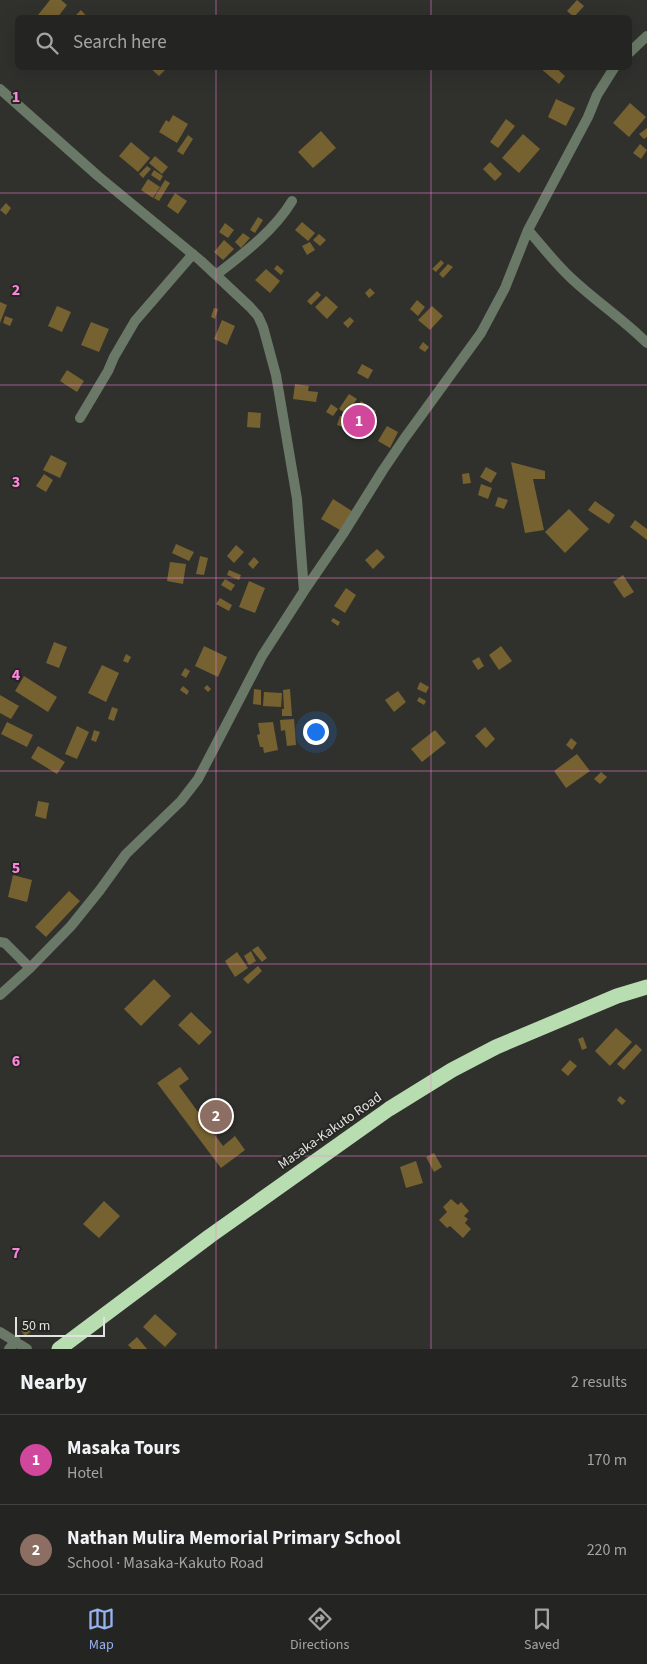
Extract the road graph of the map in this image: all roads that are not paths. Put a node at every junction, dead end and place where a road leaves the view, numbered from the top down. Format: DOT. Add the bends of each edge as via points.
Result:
graph roads {
  1 [pos="647,36"];
  2 [pos="632,50"];
  3 [pos="613,70"];
  4 [pos="0,89"];
  5 [pos="292,200"];
  6 [pos="528,230"];
  7 [pos="193,254"];
  8 [pos="216,275"];
  9 [pos="647,343"];
  10 [pos="80,418"];
  11 [pos="304,591"];
  12 [pos="0,942"];
  13 [pos="30,968"];
  14 [pos="647,987"];
  15 [pos="0,995"];
  16 [pos="0,1332"];
  17 [pos="16,1341"];
  18 [pos="9,1349"];
  19 [pos="27,1349"];
  20 [pos="59,1349"];
  1 -- 2 [label="street"];
  3 -- 6 [label="street"];
  4 -- 7 [label="street"];
  5 -- 8 [label="street" via="248,250"];
  6 -- 9 [label="street" via="556,264"];
  6 -- 11 [label="street" via="505,288 481,333 404,438"];
  7 -- 8 [label="street"];
  7 -- 10 [label="street" via="135,320"];
  8 -- 11 [label="street" via="258,316 269,348 297,499"];
  11 -- 13 [label="street" via="262,656 198,779 181,801 126,854 71,926"];
  12 -- 13 [label="street"];
  13 -- 15 [label="street"];
  14 -- 20 [label="highway, Masaka-Kakuto Road" via="496,1047 452,1070 389,1109 210,1236"];
  16 -- 17 [label="street"];
  17 -- 18 [label="street"];
  17 -- 19 [label="street"];
}
